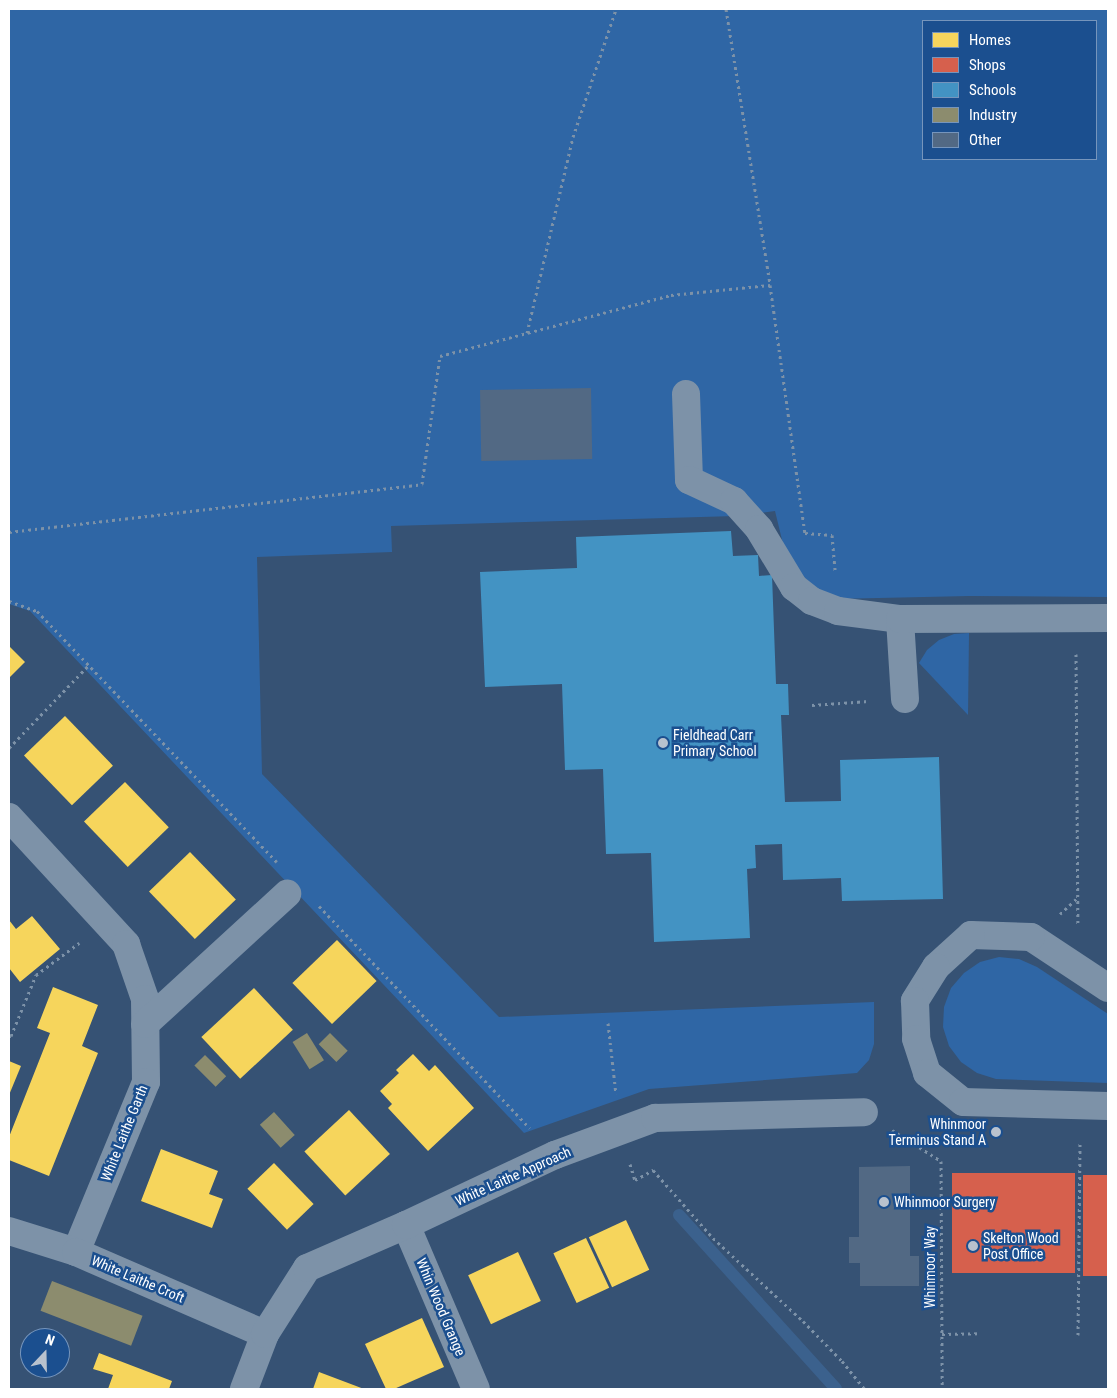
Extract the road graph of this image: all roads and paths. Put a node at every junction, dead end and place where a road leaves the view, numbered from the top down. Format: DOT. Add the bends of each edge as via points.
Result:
graph roads {
  1 [pos="616,9"];
  2 [pos="726,9"];
  3 [pos="770,285"];
  4 [pos="527,333"];
  5 [pos="686,394"];
  6 [pos="9,532"];
  7 [pos="832,536"];
  8 [pos="1108,618"];
  9 [pos="900,619"];
  10 [pos="1076,619"];
  11 [pos="89,665"];
  12 [pos="905,699"];
  13 [pos="812,705"];
  14 [pos="9,748"];
  15 [pos="9,817"];
  16 [pos="287,894"];
  17 [pos="1078,897"];
  18 [pos="1059,915"];
  19 [pos="106,922"];
  20 [pos="1078,968"];
  21 [pos="1108,988"];
  22 [pos="146,1024"];
  23 [pos="9,1036"];
  24 [pos="1095,1106"];
  25 [pos="864,1112"];
  26 [pos="653,1170"];
  27 [pos="406,1225"];
  28 [pos="9,1230"];
  29 [pos="76,1252"];
  30 [pos="981,1333"];
  31 [pos="265,1334"];
  32 [pos="942,1334"];
  33 [pos="1078,1334"];
  34 [pos="244,1389"];
  35 [pos="476,1389"];
  36 [pos="865,1389"];
  37 [pos="942,1389"];
  1 -- 4 [label="path" via="573,137"];
  2 -- 3 [label="path"];
  3 -- 4 [label="path" via="671,295"];
  3 -- 7 [label="path" via="804,533"];
  4 -- 6 [label="path" via="440,356 422,484"];
  5 -- 9 [label="street" via="689,480 734,502 759,529 794,588 812,601 838,611"];
  8 -- 10 [label="street"];
  9 -- 10 [label="street"];
  9 -- 12 [label="street"];
  10 -- 17 [label="path"];
  11 -- 14 [label="path"];
  12 -- 13 [label="path"];
  15 -- 19 [label="street, White Laithe Garth"];
  16 -- 22 [label="street"];
  17 -- 18 [label="path"];
  17 -- 20 [label="path"];
  19 -- 22 [label="street, White Laithe Garth" via="126,944 145,999"];
  19 -- 23 [label="path" via="36,975"];
  20 -- 21 [label="street"];
  20 -- 24 [label="street" via="1031,937 971,935 936,967 915,1001 916,1039 927,1073 963,1102"];
  22 -- 29 [label="street, White Laithe Garth" via="146,1082"];
  24 -- 33 [label="path"];
  25 -- 27 [label="street, White Laithe Approach" via="655,1118 556,1155"];
  25 -- 32 [label="path, Whinmoor Way" via="941,1161"];
  26 -- 36 [label="path" via="712,1238 803,1321"];
  27 -- 31 [label="street, White Laithe Approach" via="307,1268"];
  27 -- 35 [label="street, Whin Wood Grange"];
  28 -- 29 [label="street, White Laithe Croft"];
  29 -- 31 [label="street, White Laithe Croft"];
  30 -- 32 [label="path"];
  31 -- 34 [label="street, White Laithe Approach"];
  32 -- 37 [label="path, Whinmoor Way"];
}
